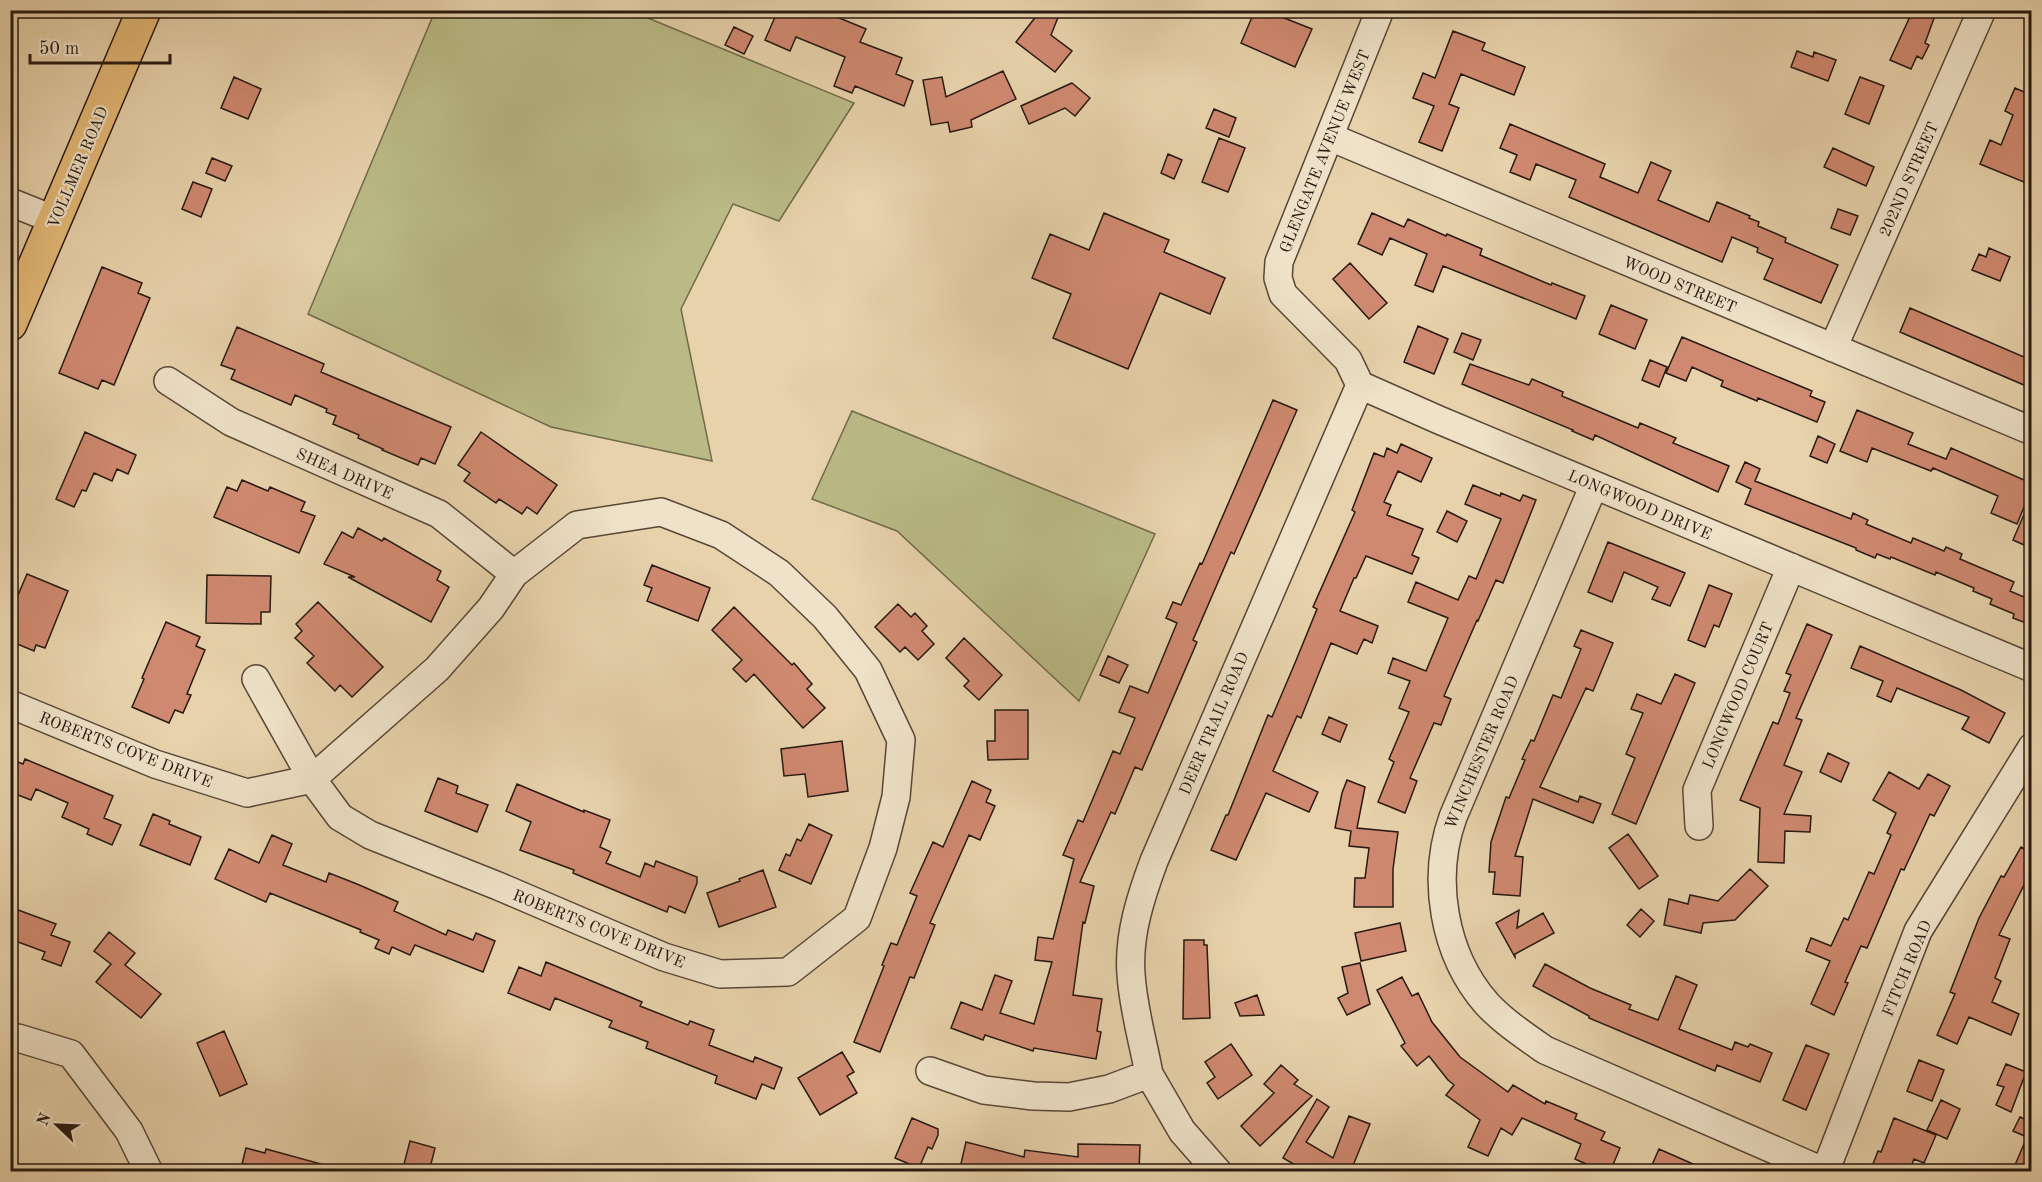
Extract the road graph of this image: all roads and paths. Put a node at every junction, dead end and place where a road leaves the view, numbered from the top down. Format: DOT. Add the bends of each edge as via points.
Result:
graph roads {
  1 [pos="144,10"];
  2 [pos="1380,10"];
  3 [pos="1982,10"];
  4 [pos="1330,137"];
  5 [pos="10,202"];
  6 [pos="55,220"];
  7 [pos="10,324"];
  8 [pos="1833,348"];
  9 [pos="168,381"];
  10 [pos="1360,385"];
  11 [pos="2031,431"];
  12 [pos="1594,485"];
  13 [pos="1791,567"];
  14 [pos="514,574"];
  15 [pos="2031,668"];
  16 [pos="256,679"];
  17 [pos="10,704"];
  18 [pos="2031,747"];
  19 [pos="312,779"];
  20 [pos="1699,826"];
  21 [pos="10,1040"];
  22 [pos="930,1071"];
  23 [pos="1149,1074"];
  24 [pos="149,1172"];
  25 [pos="1218,1172"];
  26 [pos="1826,1172"];
  1 -- 6 [label="main road, VOLLMER ROAD"];
  2 -- 4 [label="street, GLENGATE AVENUE WEST"];
  3 -- 8 [label="street, 202ND STREET"];
  4 -- 8 [label="street, WOOD STREET"];
  4 -- 10 [label="street, GLENGATE AVENUE WEST" via="1279,262 1278,278 1282,294 1348,360"];
  5 -- 6 [label="street"];
  6 -- 7 [label="main road, VOLLMER ROAD"];
  8 -- 11 [label="street, WOOD STREET"];
  9 -- 14 [label="street, SHEA DRIVE" via="231,422 439,514"];
  10 -- 12 [label="street, LONGWOOD DRIVE"];
  10 -- 23 [label="street, DEER TRAIL ROAD" via="1144,887 1132,942 1131,972"];
  12 -- 13 [label="street, LONGWOOD DRIVE"];
  12 -- 26 [label="street, WINCHESTER ROAD" via="1447,835 1442,895 1455,948 1488,1004 1545,1050"];
  13 -- 15 [label="street, LONGWOOD DRIVE"];
  13 -- 20 [label="street, LONGWOOD COURT" via="1697,790"];
  14 -- 19 [label="street, ROBERTS COVE DRIVE" via="492,608 437,669"];
  14 -- 19 [label="street, ROBERTS COVE DRIVE" via="577,525 661,512 721,535 779,573 825,617 868,670 901,740 896,797 883,848 857,918 788,972 720,974 664,957 370,835 340,817"];
  16 -- 19 [label="street"];
  17 -- 19 [label="street, ROBERTS COVE DRIVE" via="155,764 247,793"];
  18 -- 26 [label="street, FITCH ROAD" via="1918,931"];
  21 -- 24 [label="street" via="18,1038 71,1054 129,1131"];
  22 -- 23 [label="street" via="984,1090 1033,1096 1079,1095"];
  23 -- 25 [label="street, DEER TRAIL ROAD" via="1182,1131"];
}
